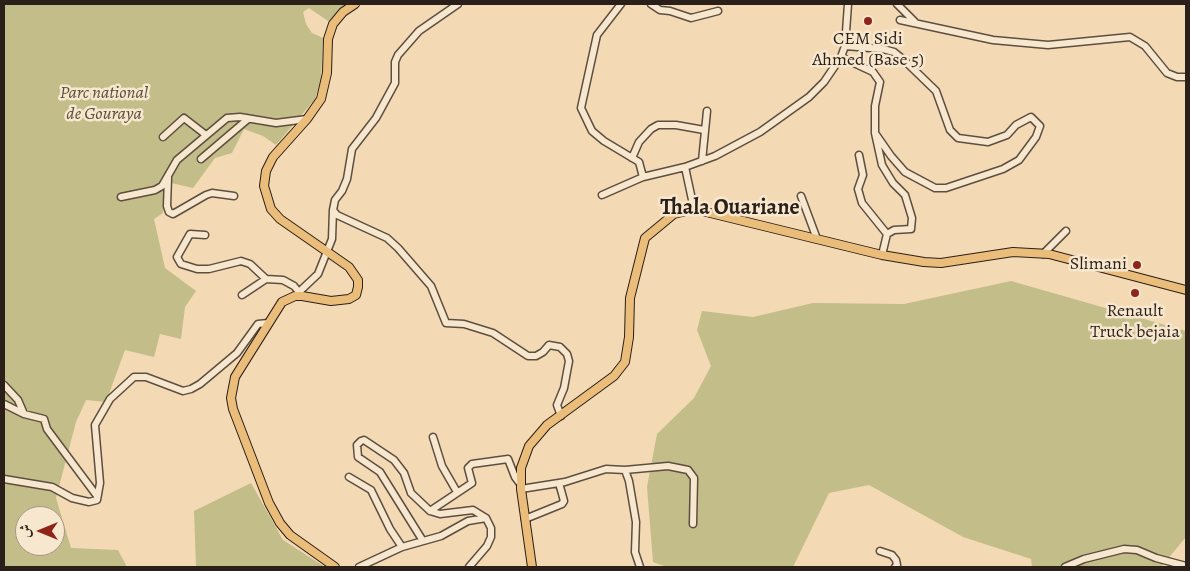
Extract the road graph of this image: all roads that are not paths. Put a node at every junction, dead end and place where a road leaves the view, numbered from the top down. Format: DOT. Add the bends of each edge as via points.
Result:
graph roads {
  1 [pos="355,4"];
  2 [pos="458,4"];
  3 [pos="621,4"];
  4 [pos="651,4"];
  5 [pos="848,4"];
  6 [pos="897,4"];
  7 [pos="669,7"];
  8 [pos="718,11"];
  9 [pos="900,20"];
  10 [pos="916,23"];
  11 [pos="845,46"];
  12 [pos="842,57"];
  13 [pos="1186,77"];
  14 [pos="707,110"];
  15 [pos="248,119"];
  16 [pos="307,119"];
  17 [pos="704,130"];
  18 [pos="875,133"];
  19 [pos="206,135"];
  20 [pos="163,137"];
  21 [pos="858,155"];
  22 [pos="632,158"];
  23 [pos="201,159"];
  24 [pos="702,161"];
  25 [pos="685,167"];
  26 [pos="168,177"];
  27 [pos="643,177"];
  28 [pos="602,195"];
  29 [pos="234,196"];
  30 [pos="801,196"];
  31 [pos="121,197"];
  32 [pos="694,209"];
  33 [pos="333,210"];
  34 [pos="1066,231"];
  35 [pos="887,234"];
  36 [pos="205,235"];
  37 [pos="817,239"];
  38 [pos="327,252"];
  39 [pos="1043,254"];
  40 [pos="882,255"];
  41 [pos="266,279"];
  42 [pos="1186,290"];
  43 [pos="301,294"];
  44 [pos="242,295"];
  45 [pos="268,323"];
  46 [pos="4,385"];
  47 [pos="4,404"];
  48 [pos="24,414"];
  49 [pos="561,416"];
  50 [pos="433,437"];
  51 [pos="625,470"];
  52 [pos="349,477"];
  53 [pos="4,479"];
  54 [pos="559,483"];
  55 [pos="521,487"];
  56 [pos="457,492"];
  57 [pos="98,496"];
  58 [pos="430,511"];
  59 [pos="486,518"];
  60 [pos="525,519"];
  61 [pos="694,524"];
  62 [pos="423,541"];
  63 [pos="402,547"];
  64 [pos="880,551"];
  65 [pos="1186,566"];
  66 [pos="335,567"];
  67 [pos="358,567"];
  68 [pos="469,567"];
  69 [pos="532,567"];
  70 [pos="640,567"];
  71 [pos="895,567"];
  72 [pos="1065,567"];
  1 -- 16 [label="main road" via="333,24 328,39 325,88"];
  2 -- 33 [label="street" via="419,31 398,55 395,83 376,118 352,149 347,179"];
  3 -- 22 [label="street" via="597,35 581,108 592,131"];
  4 -- 7 [label="street" via="660,10"];
  5 -- 11 [label="street"];
  6 -- 10 [label="street"];
  7 -- 8 [label="street" via="697,18"];
  9 -- 10 [label="street"];
  10 -- 13 [label="street" via="993,40 1048,45 1130,37 1145,46 1167,73"];
  11 -- 12 [label="street"];
  11 -- 18 [label="street" via="883,49 904,60 936,91 950,130 958,138 988,142 1008,135 1016,125 1031,117 1040,126 1019,160 1003,169 946,188 934,188 906,172"];
  12 -- 18 [label="street" via="873,72 880,82 875,106"];
  12 -- 24 [label="street" via="809,97 760,132"];
  14 -- 17 [label="street"];
  15 -- 16 [label="street" via="276,123"];
  15 -- 19 [label="street" via="227,118"];
  15 -- 23 [label="street"];
  16 -- 38 [label="main road" via="273,157 266,170 264,186 271,210 280,220"];
  17 -- 22 [label="street" via="676,125 658,126 639,142"];
  17 -- 24 [label="street"];
  18 -- 35 [label="street" via="882,165 905,195 912,218 911,229"];
  19 -- 20 [label="street" via="184,118"];
  19 -- 26 [label="street" via="177,160"];
  21 -- 35 [label="street" via="863,175 858,189 862,203"];
  22 -- 27 [label="street" via="639,162"];
  24 -- 25 [label="street"];
  25 -- 27 [label="street"];
  25 -- 32 [label="street"];
  26 -- 29 [label="street" via="167,206 173,214 212,193"];
  26 -- 31 [label="street" via="155,190"];
  27 -- 28 [label="street"];
  30 -- 37 [label="street"];
  32 -- 37 [label="main road"];
  32 -- 49 [label="main road" via="674,214 645,238 630,298 625,362 614,376"];
  33 -- 38 [label="street" via="332,239"];
  33 -- 49 [label="street" via="337,215 387,238 398,248 431,286 446,323 464,324 493,333 528,356 536,356 549,345 567,354 569,361 564,388 557,405"];
  34 -- 39 [label="street"];
  35 -- 40 [label="street"];
  36 -- 41 [label="street" via="190,234 177,257 181,264 209,269 241,260"];
  37 -- 40 [label="main road"];
  38 -- 43 [label="street" via="318,274"];
  38 -- 43 [label="main road" via="355,273 358,280 356,295 331,301"];
  39 -- 40 [label="main road" via="1013,252 941,263"];
  39 -- 42 [label="main road"];
  41 -- 43 [label="street" via="283,280"];
  41 -- 44 [label="street"];
  43 -- 45 [label="main road" via="282,302"];
  45 -- 57 [label="street" via="258,324 238,353 191,388 183,391 146,376 134,377 120,388 102,410 95,425 100,482"];
  45 -- 66 [label="main road" via="235,377 233,409 280,524 290,535"];
  46 -- 48 [label="street" via="18,400"];
  47 -- 48 [label="street"];
  48 -- 57 [label="street" via="44,419 47,429"];
  49 -- 55 [label="main road" via="529,446 521,468"];
  50 -- 56 [label="street" via="442,466"];
  51 -- 54 [label="street" via="606,468"];
  51 -- 61 [label="street" via="668,466 688,470 694,478"];
  51 -- 70 [label="street" via="636,522 635,552"];
  52 -- 63 [label="street" via="371,490"];
  53 -- 57 [label="street" via="52,487 72,498 89,502 97,500"];
  54 -- 55 [label="street"];
  54 -- 60 [label="street" via="562,504"];
  55 -- 56 [label="street" via="506,458 469,465 472,482"];
  55 -- 60 [label="main road"];
  56 -- 58 [label="street"];
  58 -- 59 [label="street" via="440,514 473,510"];
  58 -- 62 [label="street" via="411,493 404,473 394,460 364,440 357,445 358,457 380,472"];
  59 -- 62 [label="street" via="468,521 441,536"];
  59 -- 68 [label="street" via="491,537"];
  60 -- 69 [label="main road"];
  62 -- 63 [label="street"];
  63 -- 67 [label="street"];
  64 -- 71 [label="street" via="892,555 896,560"];
  65 -- 72 [label="street" via="1124,549"];
}
